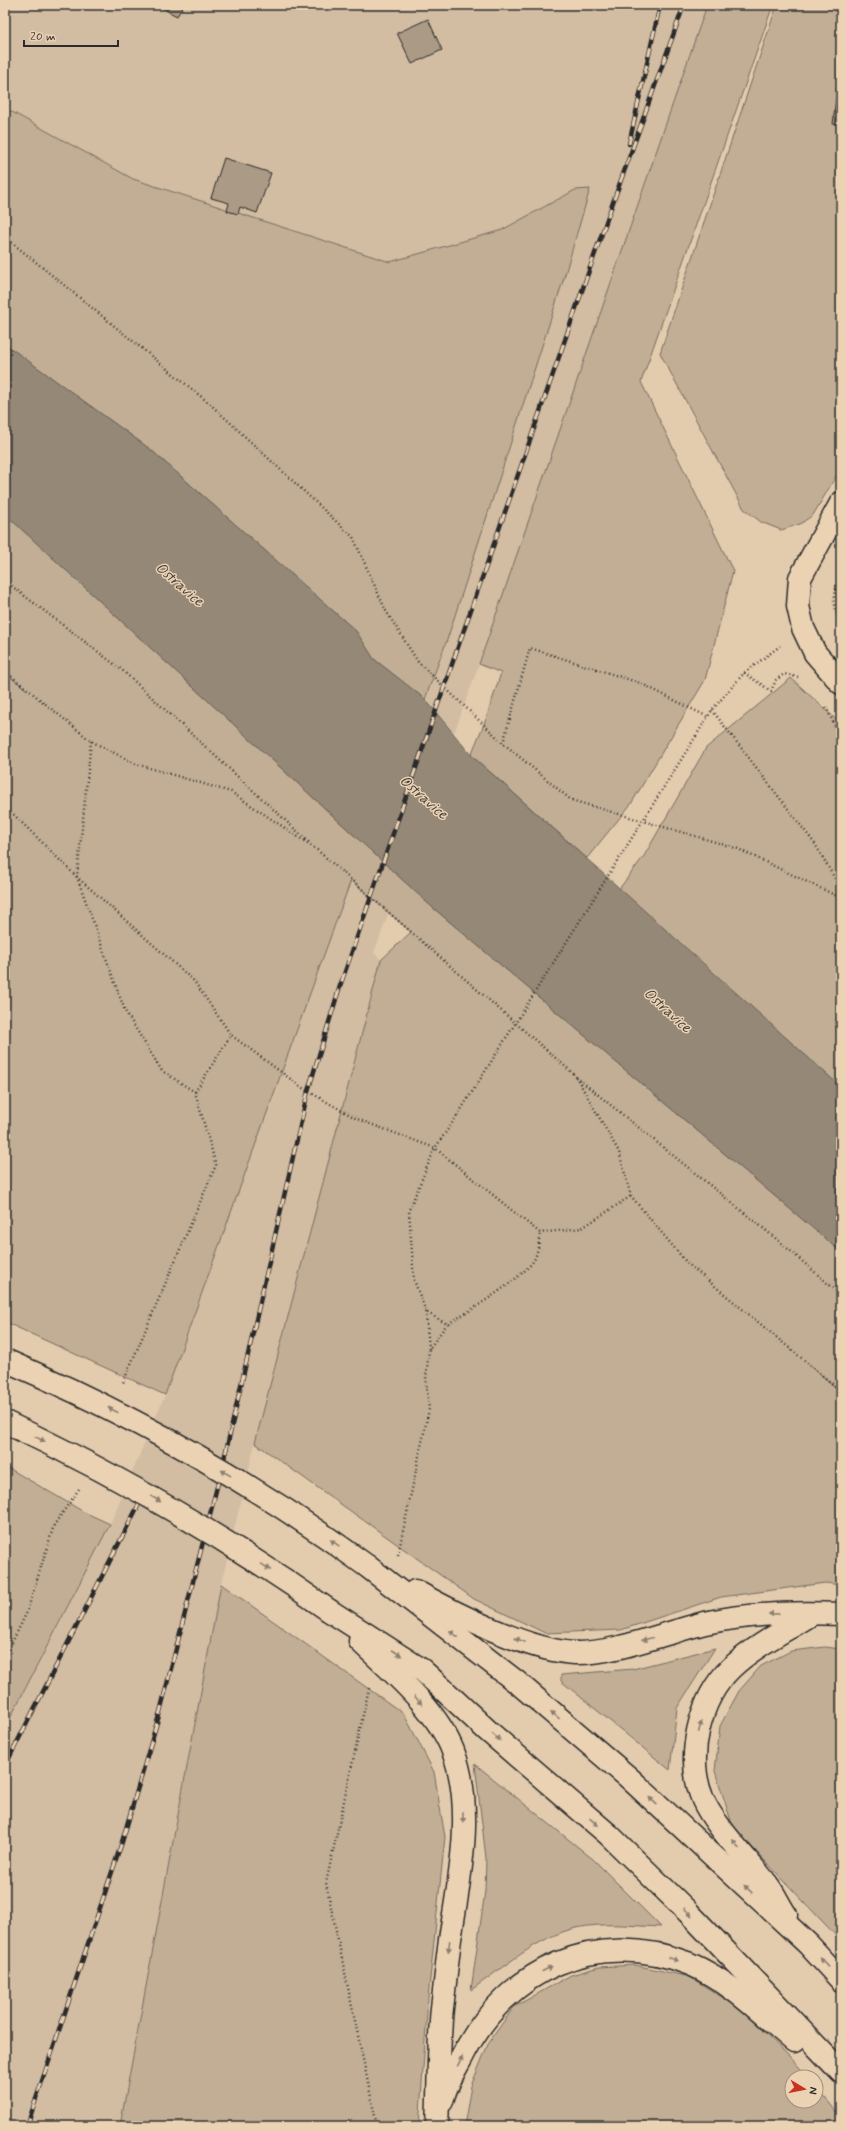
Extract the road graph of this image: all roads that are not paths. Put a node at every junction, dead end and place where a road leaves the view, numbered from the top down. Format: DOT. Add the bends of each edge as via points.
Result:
graph roads {
  1 [pos="841,503"];
  2 [pos="841,683"];
  3 [pos="6,1361"];
  4 [pos="5,1422"];
  5 [pos="389,1580"];
  6 [pos="813,1614"];
  7 [pos="841,1614"];
  8 [pos="352,1628"];
  9 [pos="808,1944"];
  10 [pos="841,1980"];
  11 [pos="841,2072"];
  12 [pos="841,2077"];
  13 [pos="437,2125"];
  1 -- 2 [label="main road" via="800,578 798,606 803,628 815,653"];
  5 -- 3 [label="main road, one-way, bridge" via="281,1506 166,1437 77,1392"];
  4 -- 8 [label="main road, one-way, bridge" via="160,1501 255,1559"];
  6 -- 5 [label="main road, one-way" via="735,1617 609,1649 561,1652 497,1631"];
  9 -- 5 [label="main road, one-way" via="622,1772 518,1683"];
  6 -- 7 [label="main road"];
  9 -- 6 [label="main road, one-way" via="782,1909 769,1886 703,1800 696,1775 696,1747 706,1707 723,1676 743,1658"];
  8 -- 11 [label="main road, one-way" via="422,1670 488,1731 609,1835 688,1912"];
  8 -- 13 [label="main road, one-way" via="436,1720 453,1751 461,1780 463,1854 442,2010"];
  10 -- 9 [label="main road, one-way"];
  13 -- 12 [label="main road, one-way" via="444,2094 466,2049 484,2020 503,1998 525,1981 561,1962 604,1950 659,1955 705,1972 735,1992"];
}
